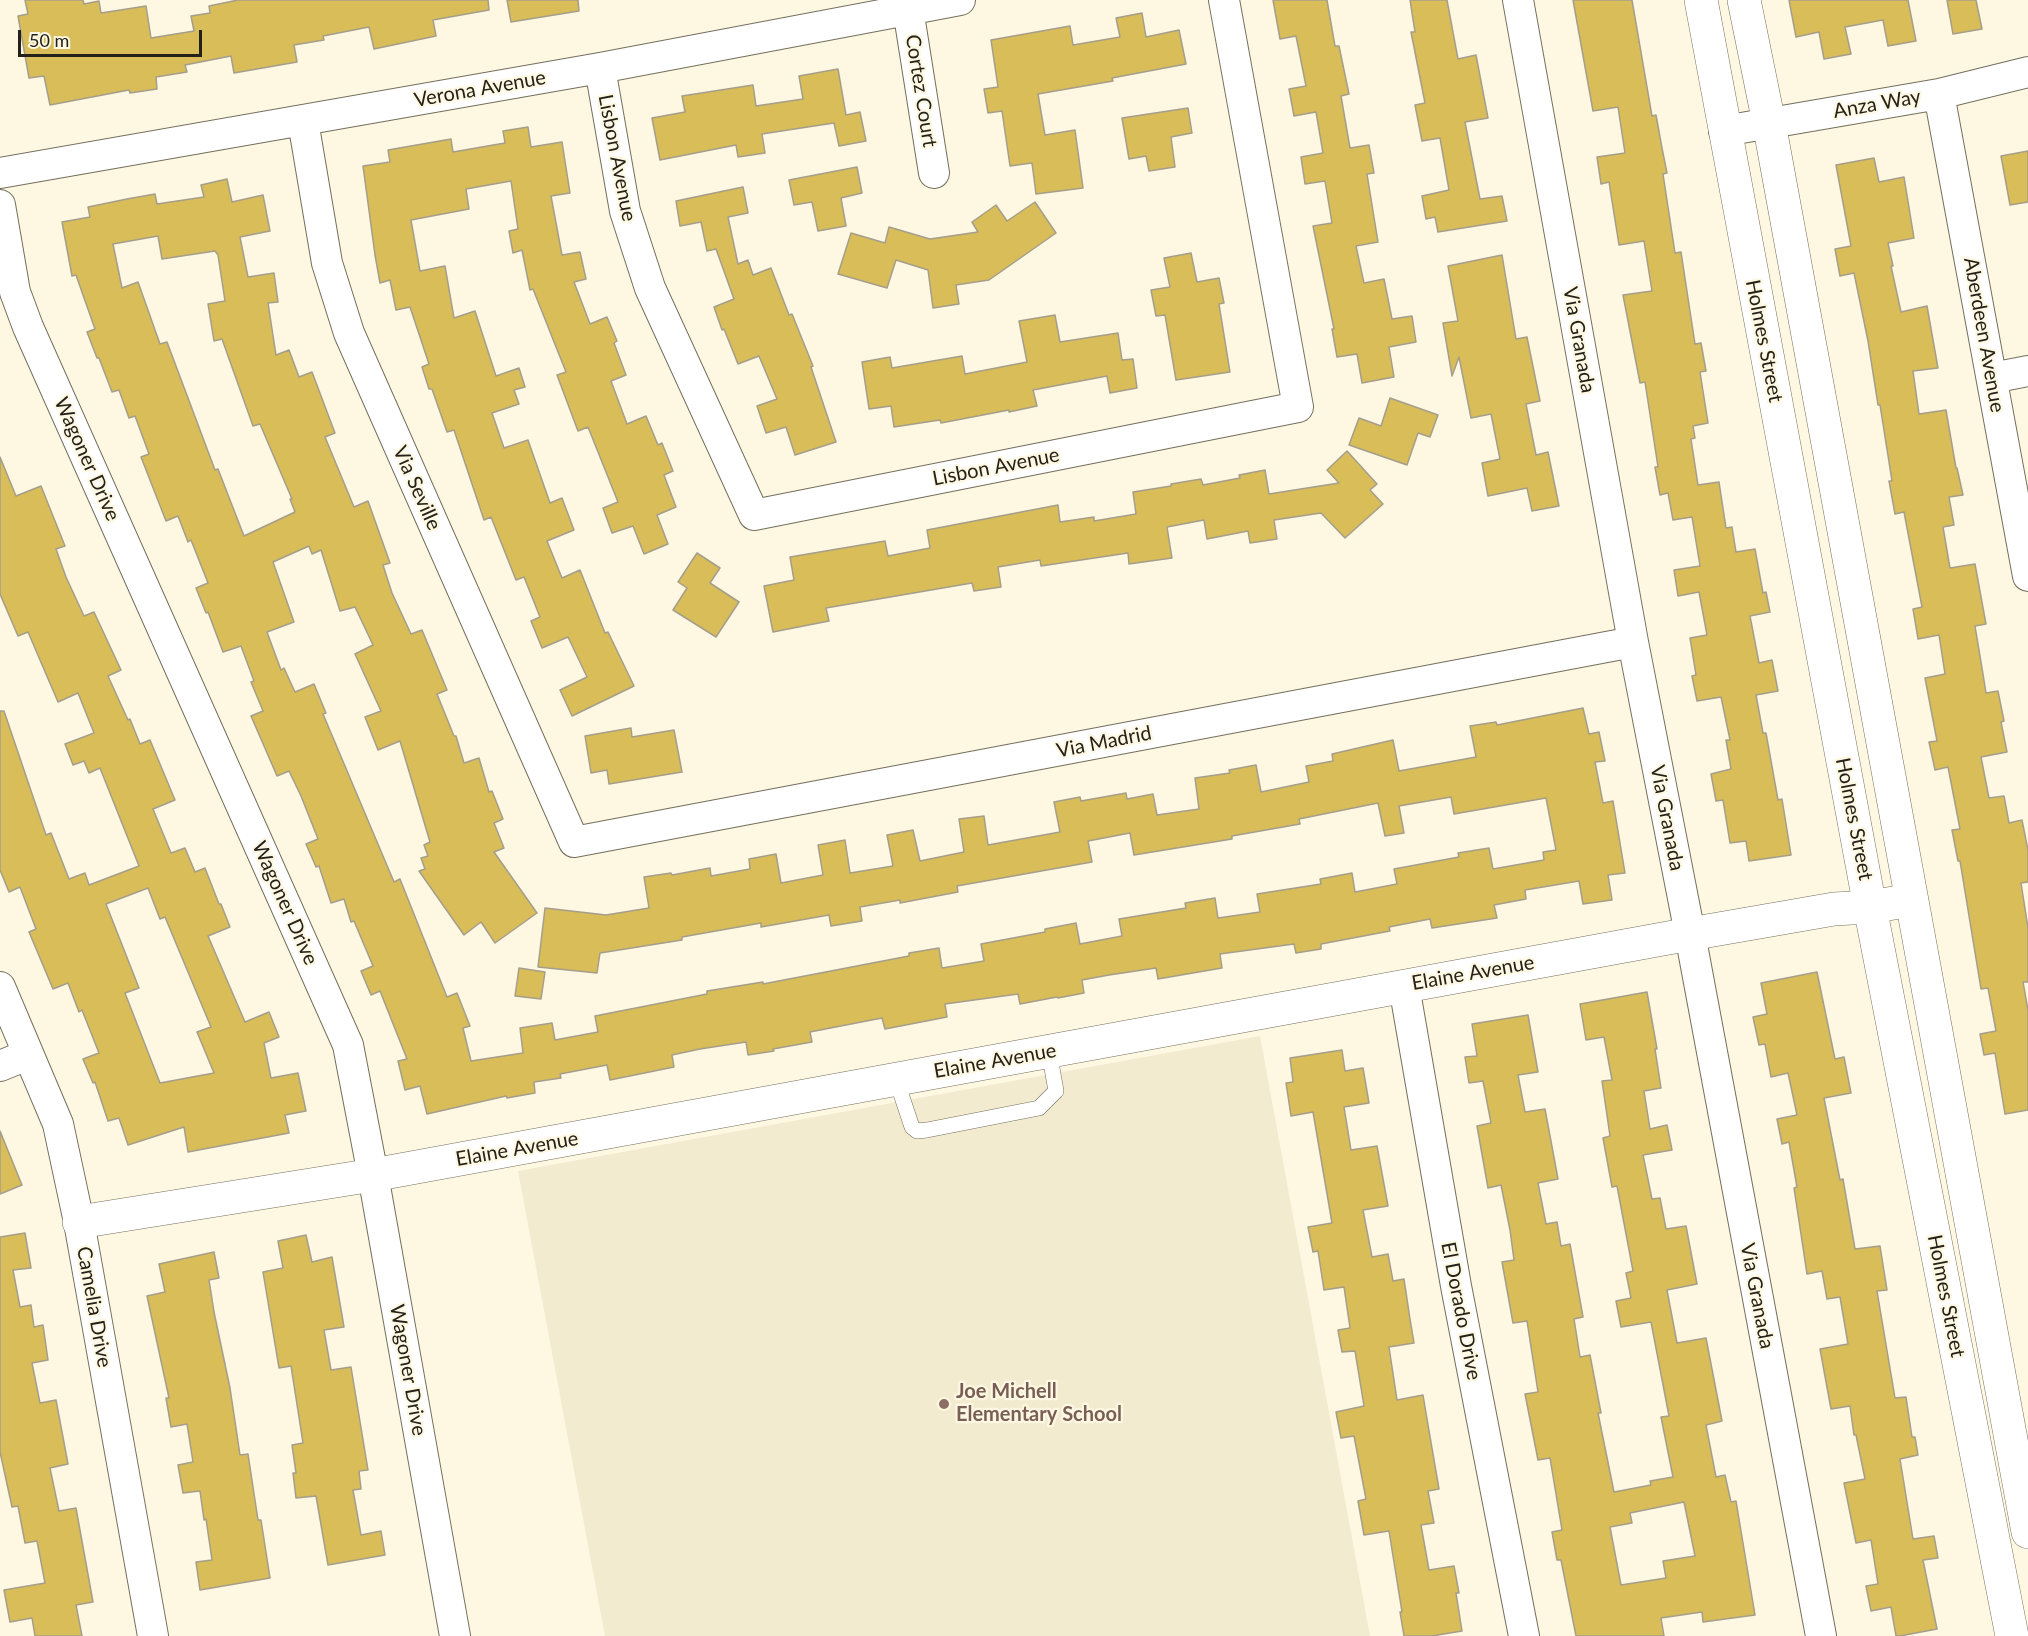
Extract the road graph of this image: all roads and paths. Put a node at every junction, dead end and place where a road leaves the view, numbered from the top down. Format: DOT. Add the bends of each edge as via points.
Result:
graph roads {
  1 [pos="960,0"];
  2 [pos="1224,0"];
  3 [pos="1518,0"];
  4 [pos="1701,0"];
  5 [pos="1744,0"];
  6 [pos="908,9"];
  7 [pos="600,68"];
  8 [pos="2028,72"];
  9 [pos="1940,94"];
  10 [pos="303,121"];
  11 [pos="1769,123"];
  12 [pos="1724,131"];
  13 [pos="0,172"];
  14 [pos="934,173"];
  15 [pos="0,205"];
  16 [pos="2028,371"];
  17 [pos="1992,378"];
  18 [pos="2028,576"];
  19 [pos="1633,642"];
  20 [pos="574,842"];
  21 [pos="1911,900"];
  22 [pos="1870,907"];
  23 [pos="1690,934"];
  24 [pos="1404,986"];
  25 [pos="0,987"];
  26 [pos="1049,1051"];
  27 [pos="27,1055"];
  28 [pos="0,1066"];
  29 [pos="896,1079"];
  30 [pos="373,1175"];
  31 [pos="79,1222"];
  32 [pos="2028,1532"];
  33 [pos="153,1636"];
  34 [pos="455,1636"];
  35 [pos="1524,1636"];
  36 [pos="1821,1636"];
  37 [pos="2012,1636"];
  1 -- 6 [label="street, Verona Avenue"];
  2 -- 7 [label="street, Lisbon Avenue" via="1298,407 754,515 650,288 625,211"];
  3 -- 19 [label="street, Via Granada"];
  4 -- 12 [label="main road, Holmes Street"];
  5 -- 11 [label="main road, Holmes Street"];
  6 -- 7 [label="street, Verona Avenue"];
  6 -- 14 [label="street, Cortez Court"];
  7 -- 10 [label="street, Verona Avenue"];
  8 -- 9 [label="street, Anza Way"];
  9 -- 11 [label="street, Anza Way"];
  9 -- 17 [label="street, Aberdeen Avenue"];
  10 -- 13 [label="street, Verona Avenue"];
  10 -- 20 [label="street, Via Seville" via="327,263 349,333"];
  11 -- 12 [label="street, Anza Way"];
  11 -- 21 [label="main road, Holmes Street"];
  12 -- 22 [label="main road, Holmes Street"];
  15 -- 30 [label="street, Wagoner Drive" via="15,292 28,327 348,1045"];
  16 -- 17 [label="street"];
  17 -- 18 [label="street, Aberdeen Avenue"];
  19 -- 20 [label="street, Via Madrid"];
  19 -- 23 [label="street, Via Granada"];
  21 -- 22 [label="main road, Elaine Avenue"];
  21 -- 32 [label="main road, Holmes Street"];
  22 -- 23 [label="main road, Elaine Avenue" via="1834,909"];
  22 -- 37 [label="main road, Holmes Street"];
  23 -- 24 [label="main road, Elaine Avenue"];
  23 -- 36 [label="street, Via Granada"];
  24 -- 26 [label="main road, Elaine Avenue"];
  24 -- 35 [label="street, El Dorado Drive" via="1456,1286"];
  25 -- 27 [label="street, Camelia Drive"];
  26 -- 29 [label="main road, Elaine Avenue"];
  26 -- 29 [label="lane" via="1056,1091 1039,1108 927,1130 912,1127"];
  27 -- 28 [label="street"];
  27 -- 31 [label="street, Camelia Drive" via="58,1124"];
  29 -- 30 [label="main road, Elaine Avenue"];
  30 -- 31 [label="main road, Elaine Avenue"];
  30 -- 34 [label="street, Wagoner Drive"];
  31 -- 33 [label="street, Camelia Drive"];
}
